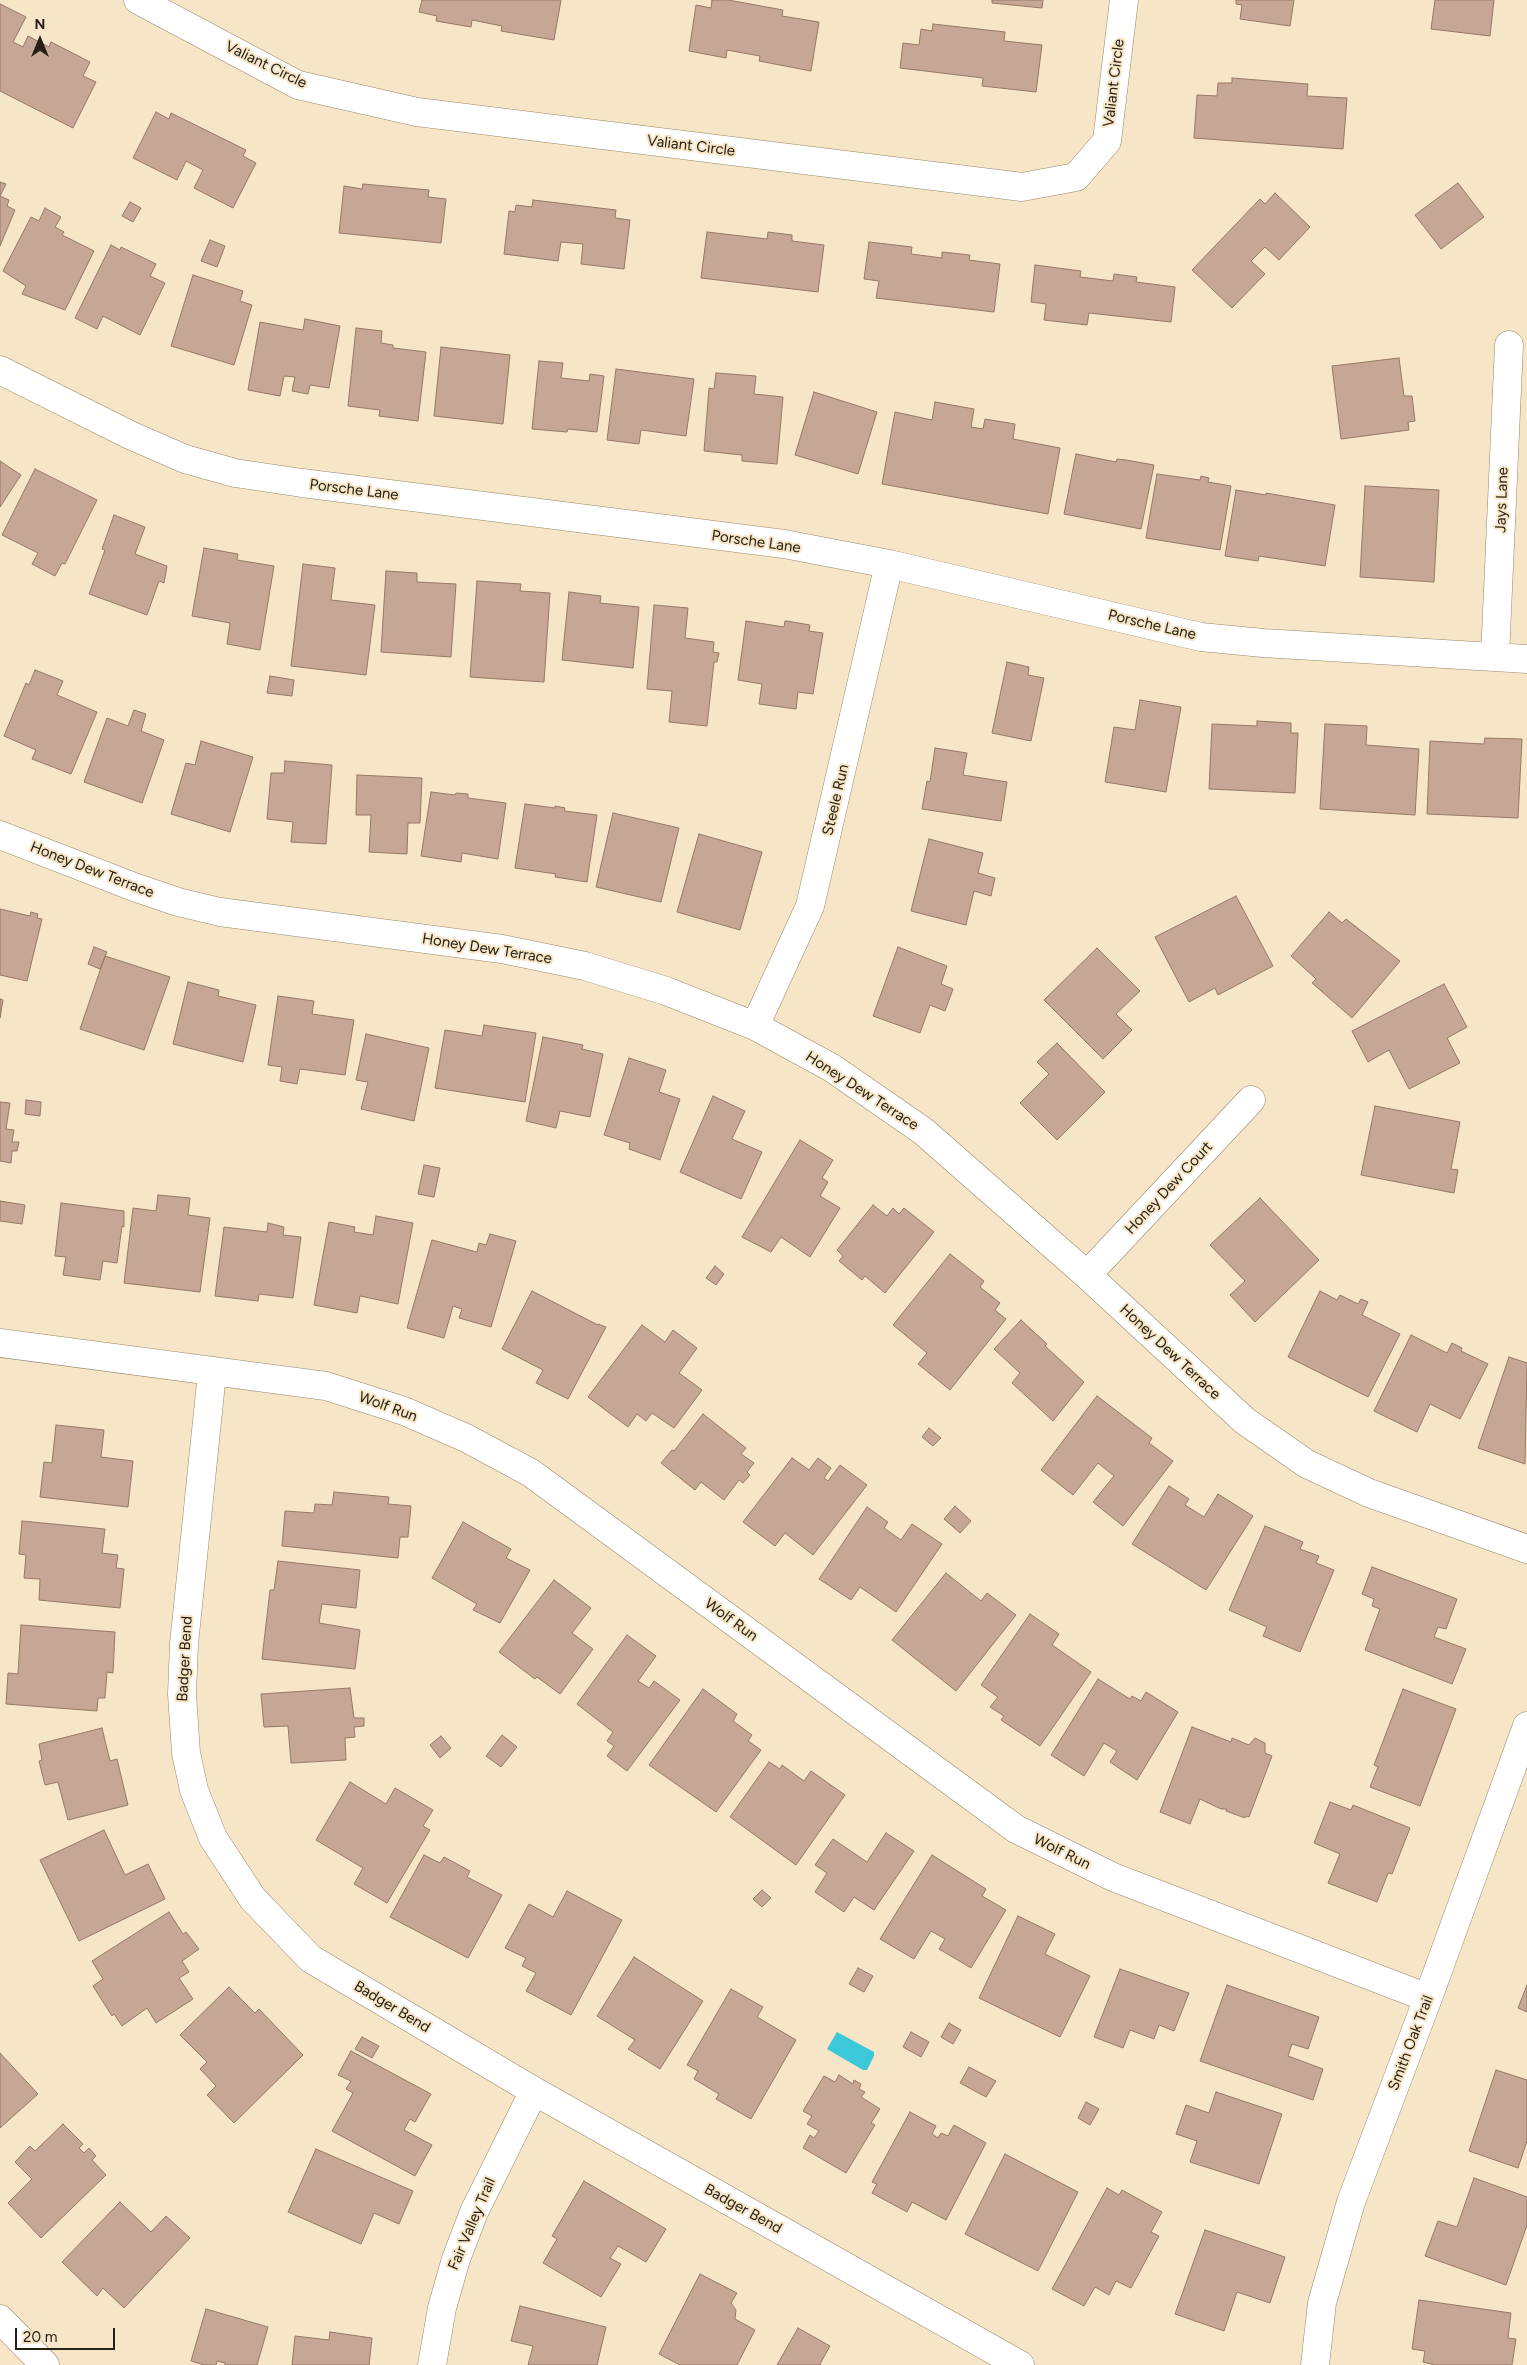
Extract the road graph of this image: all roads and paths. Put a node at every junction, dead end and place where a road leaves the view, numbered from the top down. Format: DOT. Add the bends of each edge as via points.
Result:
graph roads {
  1 [pos="138,0"];
  2 [pos="1124,0"];
  3 [pos="1508,344"];
  4 [pos="0,370"];
  5 [pos="889,564"];
  6 [pos="1496,656"];
  7 [pos="1527,659"];
  8 [pos="0,835"];
  9 [pos="755,1026"];
  10 [pos="1251,1100"];
  11 [pos="1088,1275"];
  12 [pos="0,1343"];
  13 [pos="212,1373"];
  14 [pos="1527,1549"];
  15 [pos="1527,1726"];
  16 [pos="1428,1998"];
  17 [pos="534,2091"];
  18 [pos="0,2319"];
  19 [pos="45,2365"];
  20 [pos="432,2365"];
  21 [pos="1020,2365"];
  22 [pos="1316,2365"];
  1 -- 2 [label="street, Valiant Circle" via="298,85 417,112 1022,187 1076,177 1107,141"];
  3 -- 6 [label="street, Jays Lane"];
  4 -- 5 [label="street, Porsche Lane" via="184,459 235,473 784,544"];
  5 -- 6 [label="street, Porsche Lane" via="1201,637 1263,644"];
  5 -- 9 [label="street, Steele Run" via="810,906"];
  6 -- 7 [label="street, Porsche Lane"];
  8 -- 9 [label="street, Honey Dew Terrace" via="178,902 220,912 502,948 585,966 657,988"];
  9 -- 11 [label="street, Honey Dew Terrace" via="832,1068 923,1131"];
  10 -- 11 [label="street, Honey Dew Court"];
  11 -- 14 [label="street, Honey Dew Terrace" via="1245,1421 1307,1464 1369,1493"];
  12 -- 13 [label="street, Wolf Run"];
  13 -- 16 [label="street, Wolf Run" via="326,1386 404,1411 466,1438 531,1473 1016,1829 1113,1876"];
  13 -- 17 [label="street, Badger Bend" via="184,1644 182,1694 186,1754 192,1781 213,1838 253,1899 311,1959"];
  15 -- 16 [label="street, Smith Oak Trail"];
  16 -- 22 [label="street, Smith Oak Trail" via="1351,2202 1322,2304"];
  17 -- 20 [label="street, Fair Valley Trail" via="474,2212 456,2259 442,2308"];
  17 -- 21 [label="street, Badger Bend"];
  18 -- 19 [label="street"];
}
